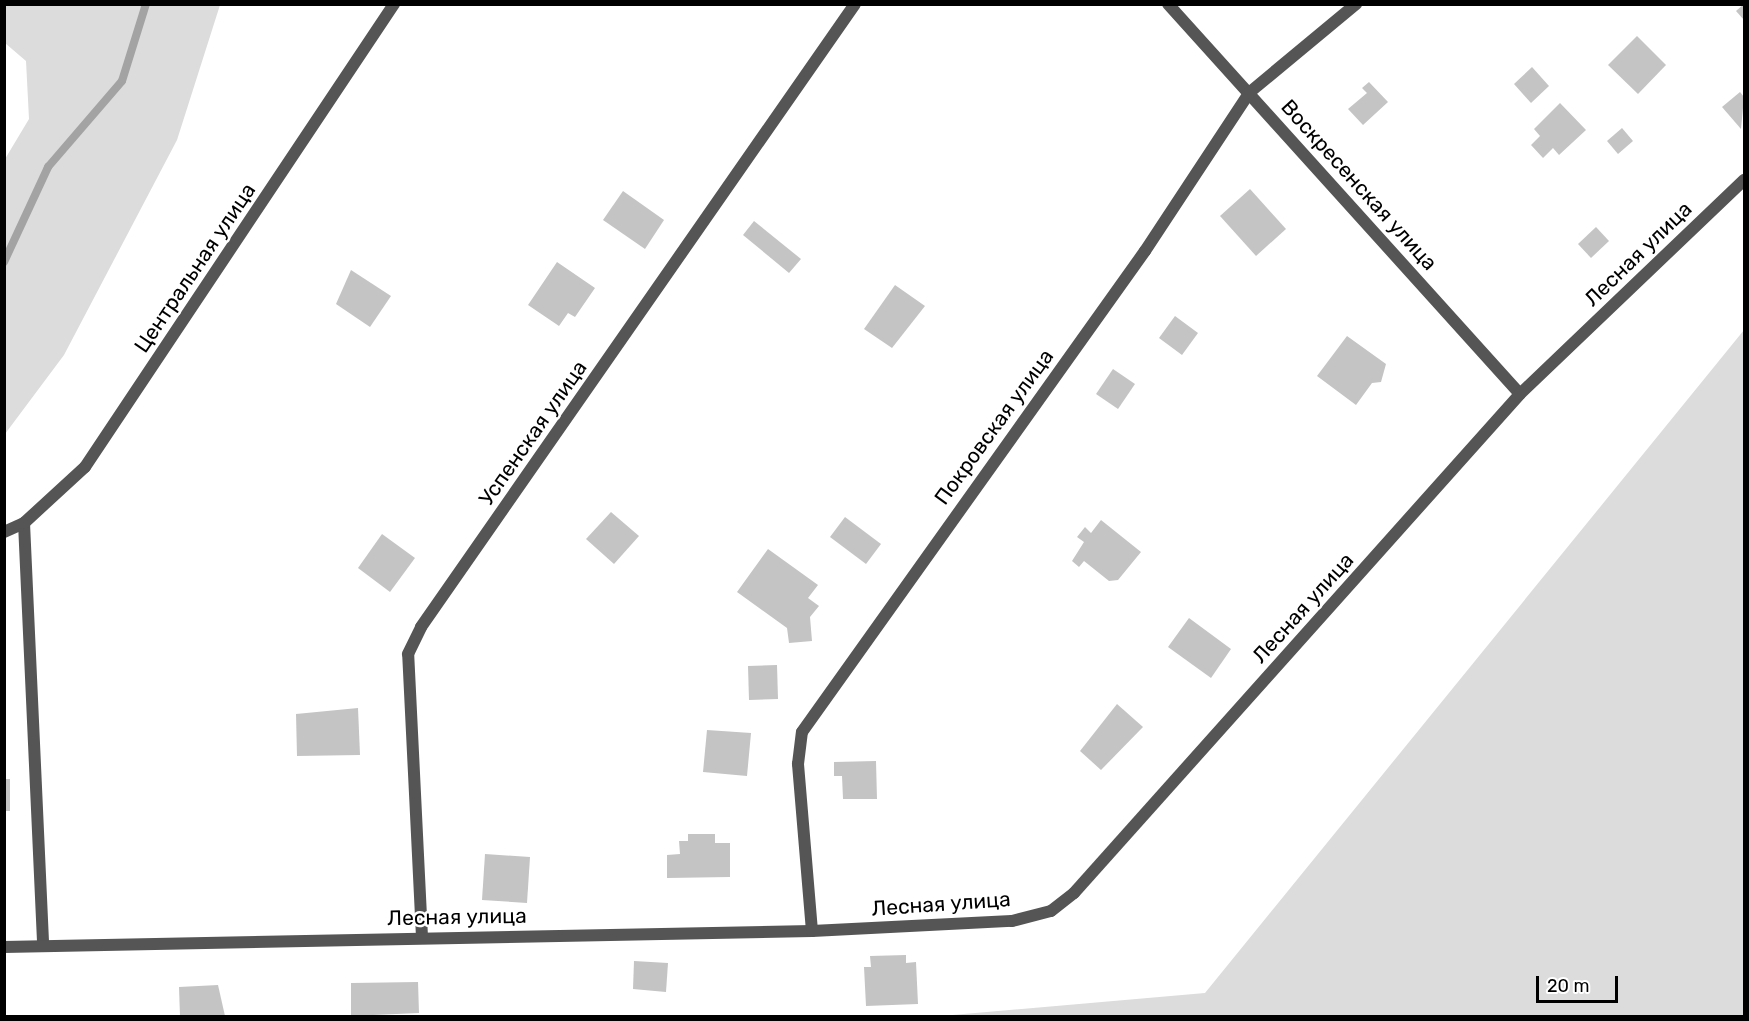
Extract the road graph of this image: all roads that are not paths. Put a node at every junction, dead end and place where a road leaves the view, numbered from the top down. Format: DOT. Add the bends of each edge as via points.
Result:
graph roads {
  1 [pos="394,4"];
  2 [pos="855,4"];
  3 [pos="1168,4"];
  4 [pos="1356,4"];
  5 [pos="1250,92"];
  6 [pos="1744,180"];
  7 [pos="1520,394"];
  8 [pos="24,523"];
  9 [pos="4,532"];
  10 [pos="812,931"];
  11 [pos="422,937"];
  12 [pos="43,946"];
  13 [pos="4,947"];
  1 -- 8 [label="street, Центральная улица" via="85,467"];
  2 -- 11 [label="street, Успенская улица" via="421,627 408,654"];
  3 -- 5 [label="street, Воскресенская улица"];
  4 -- 5 [label="street, Покровская улица"];
  5 -- 7 [label="street, Воскресенская улица"];
  5 -- 10 [label="street, Покровская улица" via="1145,251 802,732 798,764"];
  6 -- 7 [label="street, Лесная улица"];
  7 -- 10 [label="street, Лесная улица" via="1074,893 1051,911 1012,921"];
  8 -- 9 [label="street, Центральная улица"];
  8 -- 12 [label="street"];
  10 -- 11 [label="street, Лесная улица"];
  11 -- 12 [label="street, Лесная улица"];
  12 -- 13 [label="street, Лесная улица"];
}
